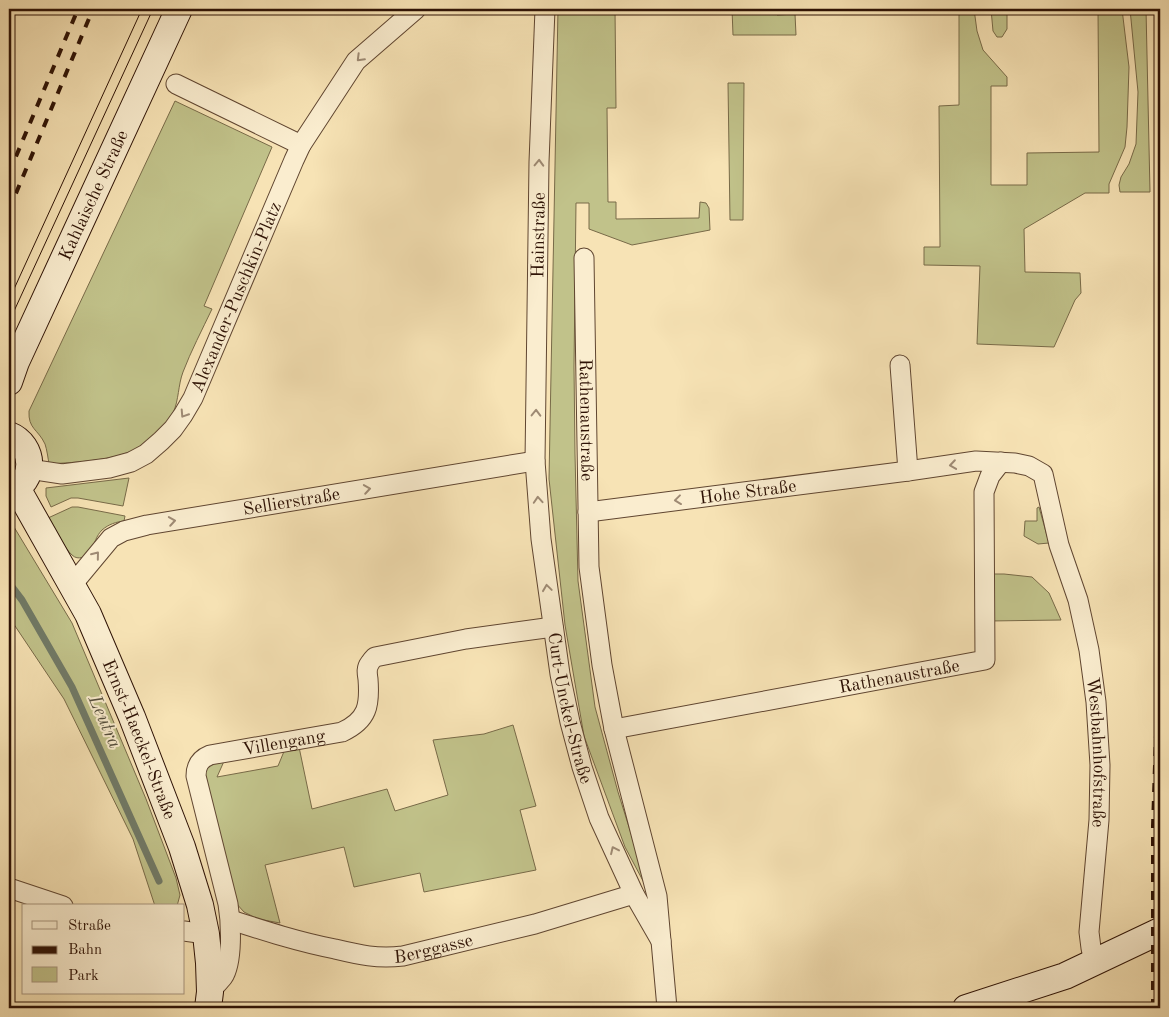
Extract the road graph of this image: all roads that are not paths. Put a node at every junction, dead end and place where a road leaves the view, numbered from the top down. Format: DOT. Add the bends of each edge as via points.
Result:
graph roads {
  1 [pos="179,9"];
  2 [pos="416,9"];
  3 [pos="545,9"];
  4 [pos="176,84"];
  5 [pos="301,145"];
  6 [pos="584,258"];
  7 [pos="900,365"];
  8 [pos="9,382"];
  9 [pos="9,434"];
  10 [pos="535,461"];
  11 [pos="1001,462"];
  12 [pos="908,471"];
  13 [pos="1043,474"];
  14 [pos="18,483"];
  15 [pos="588,512"];
  16 [pos="72,585"];
  17 [pos="552,627"];
  18 [pos="614,729"];
  19 [pos="9,888"];
  20 [pos="634,894"];
  21 [pos="56,904"];
  22 [pos="231,920"];
  23 [pos="1160,930"];
  24 [pos="195,932"];
  25 [pos="661,941"];
  26 [pos="1094,963"];
  27 [pos="209,1000"];
  28 [pos="667,1008"];
  29 [pos="966,1008"];
  1 -- 8 [label="main road, Kahlaische Straße"];
  2 -- 5 [label="street, Alexander-Puschkin-Platz, one-way" via="356,61"];
  10 -- 3 [label="street, Hainstraße, one-way" via="539,162"];
  4 -- 5 [label="street"];
  5 -- 14 [label="street, Alexander-Puschkin-Platz, one-way" via="193,398 173,429 146,454 130,462"];
  6 -- 15 [label="street, Rathenaustraße"];
  7 -- 12 [label="street"];
  9 -- 14 [label="main road, Ernst-Haeckel-Straße" via="24,446 30,461"];
  16 -- 10 [label="street, Sellierstraße, one-way" via="112,538 124,531"];
  17 -- 10 [label="street, Curt-Unckel-Straße, one-way"];
  11 -- 12 [label="street, Hohe Straße, one-way" via="976,461"];
  11 -- 13 [label="street, Hohe Straße" via="1029,466"];
  11 -- 18 [label="street, Rathenaustraße" via="990,476 984,492 985,660"];
  12 -- 15 [label="street, Hohe Straße, one-way"];
  13 -- 26 [label="street, Westbahnhofstraße" via="1059,545 1078,600 1096,702 1099,820 1089,932"];
  14 -- 16 [label="main road, Ernst-Haeckel-Straße"];
  15 -- 18 [label="street, Rathenaustraße" via="589,567"];
  16 -- 24 [label="main road, Ernst-Haeckel-Straße" via="88,614 132,717 192,876 200,905"];
  20 -- 17 [label="street, Curt-Unckel-Straße, one-way" via="599,818 582,767"];
  17 -- 22 [label="street, Villengang" via="466,639 375,657 367,668 369,696 365,713 350,728 210,755 199,762 196,776"];
  18 -- 25 [label="street, Rathenaustraße" via="657,896"];
  19 -- 21 [label="street"];
  20 -- 22 [label="street, Berggasse" via="535,924 387,958 308,943"];
  20 -- 25 [label="street, Curt-Unckel-Straße"];
  22 -- 27 [label="street, Villengang" via="226,969"];
  23 -- 26 [label="main road"];
  24 -- 27 [label="main road, Ernst-Haeckel-Straße" via="209,963"];
  25 -- 28 [label="street, Rathenaustraße"];
  26 -- 29 [label="main road" via="1065,976"];
}
